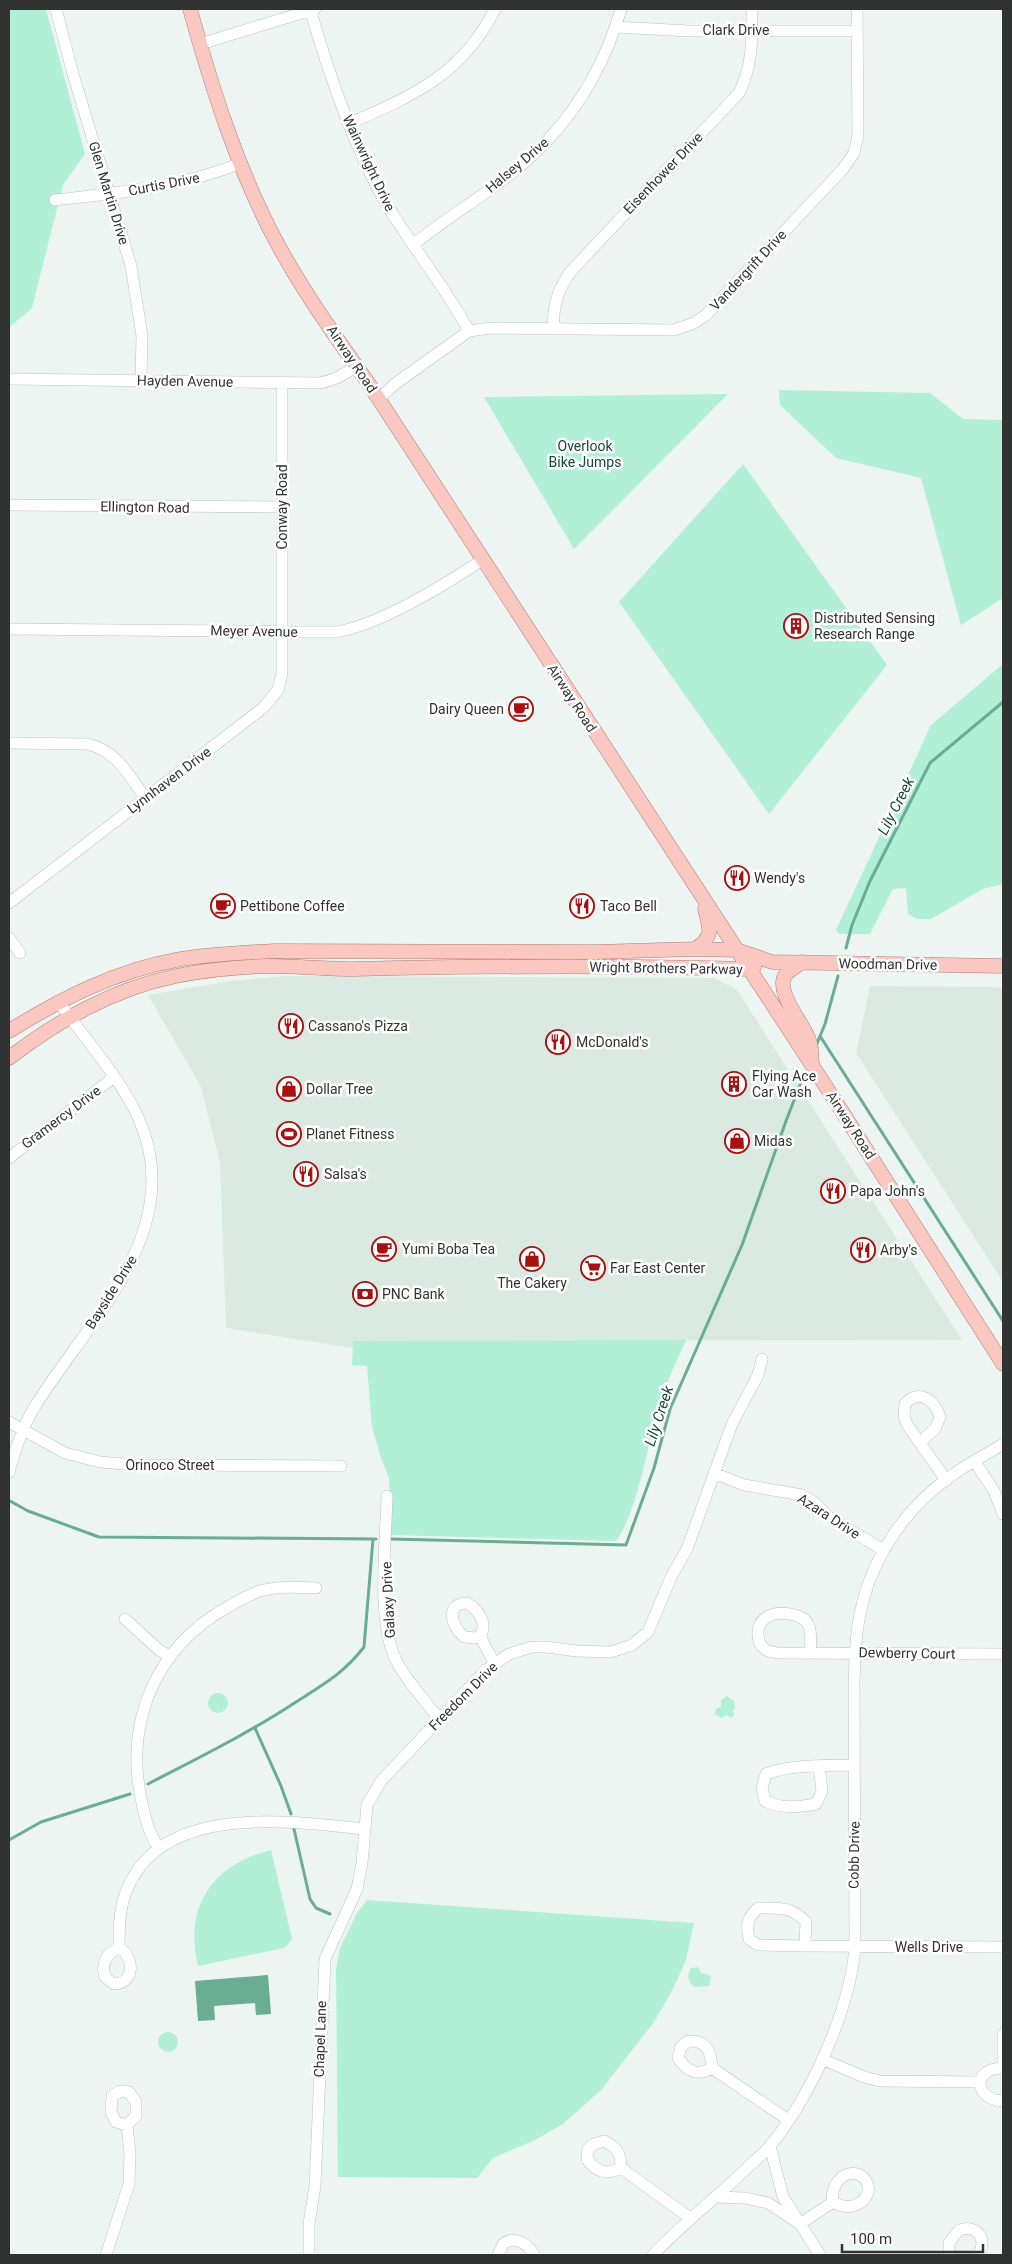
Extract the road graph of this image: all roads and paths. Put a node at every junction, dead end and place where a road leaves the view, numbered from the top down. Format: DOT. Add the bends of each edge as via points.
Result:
graph roads {
  1 [pos="56,9"];
  2 [pos="190,9"];
  3 [pos="312,9"];
  4 [pos="496,9"];
  5 [pos="621,9"];
  6 [pos="752,9"];
  7 [pos="857,9"];
  8 [pos="616,27"];
  9 [pos="752,30"];
  10 [pos="857,31"];
  11 [pos="200,44"];
  12 [pos="350,123"];
  13 [pos="241,163"];
  14 [pos="108,194"];
  15 [pos="55,200"];
  16 [pos="413,244"];
  17 [pos="554,329"];
  18 [pos="469,331"];
  19 [pos="356,365"];
  20 [pos="9,379"];
  21 [pos="141,380"];
  22 [pos="282,383"];
  23 [pos="379,399"];
  24 [pos="9,505"];
  25 [pos="281,507"];
  26 [pos="482,560"];
  27 [pos="9,629"];
  28 [pos="282,631"];
  29 [pos="9,743"];
  30 [pos="145,798"];
  31 [pos="700,894"];
  32 [pos="9,903"];
  33 [pos="9,938"];
  34 [pos="695,949"];
  35 [pos="20,952"];
  36 [pos="739,954"];
  37 [pos="772,962"];
  38 [pos="802,962"];
  39 [pos="1003,966"];
  40 [pos="622,967"];
  41 [pos="749,969"];
  42 [pos="58,1002"];
  43 [pos="69,1017"];
  44 [pos="9,1031"];
  45 [pos="9,1058"];
  46 [pos="813,1067"];
  47 [pos="114,1077"];
  48 [pos="9,1158"];
  49 [pos="762,1359"];
  50 [pos="1003,1364"];
  51 [pos="9,1422"];
  52 [pos="22,1430"];
  53 [pos="920,1442"];
  54 [pos="1003,1444"];
  55 [pos="975,1462"];
  56 [pos="341,1466"];
  57 [pos="9,1472"];
  58 [pos="714,1473"];
  59 [pos="946,1480"];
  60 [pos="387,1496"];
  61 [pos="1003,1514"];
  62 [pos="883,1550"];
  63 [pos="316,1588"];
  64 [pos="125,1619"];
  65 [pos="480,1636"];
  66 [pos="855,1652"];
  67 [pos="810,1653"];
  68 [pos="1003,1654"];
  69 [pos="169,1656"];
  70 [pos="494,1663"];
  71 [pos="439,1718"];
  72 [pos="854,1764"];
  73 [pos="819,1766"];
  74 [pos="364,1829"];
  75 [pos="158,1848"];
  76 [pos="805,1946"];
  77 [pos="1003,1947"];
  78 [pos="119,1948"];
  79 [pos="855,1948"];
  80 [pos="1003,2034"];
  81 [pos="822,2059"];
  82 [pos="712,2068"];
  83 [pos="1003,2068"];
  84 [pos="980,2082"];
  85 [pos="1003,2101"];
  86 [pos="788,2120"];
  87 [pos="127,2125"];
  88 [pos="770,2146"];
  89 [pos="621,2168"];
  90 [pos="717,2197"];
  91 [pos="833,2202"];
  92 [pos="690,2218"];
  93 [pos="800,2224"];
  94 [pos="818,2254"];
  95 [pos="106,2255"];
  96 [pos="309,2255"];
  97 [pos="498,2255"];
  98 [pos="534,2255"];
  99 [pos="653,2255"];
  100 [pos="949,2255"];
  101 [pos="978,2255"];
  1 -- 14 [label="street, Glen Martin Drive"];
  2 -- 11 [label="main road, Airway Road"];
  3 -- 11 [label="street"];
  3 -- 12 [label="street, Wainwright Drive" via="328,70"];
  4 -- 12 [label="street" via="479,38 450,70 414,94"];
  5 -- 8 [label="street, Halsey Drive"];
  6 -- 9 [label="street, Eisenhower Drive"];
  7 -- 10 [label="street, Vandergrift Drive"];
  8 -- 9 [label="street, Clark Drive"];
  8 -- 16 [label="street, Halsey Drive" via="581,96 545,143 515,170"];
  9 -- 10 [label="street, Clark Drive"];
  9 -- 17 [label="street, Eisenhower Drive" via="749,70 739,93 572,270 559,289"];
  10 -- 17 [label="street, Vandergrift Drive" via="858,135 854,153 843,169 706,315 674,330"];
  11 -- 13 [label="main road, Airway Road"];
  12 -- 16 [label="street, Wainwright Drive" via="381,194"];
  13 -- 14 [label="street, Curtis Drive" via="202,177"];
  13 -- 19 [label="main road, Airway Road" via="286,259"];
  14 -- 15 [label="street, Curtis Drive"];
  14 -- 21 [label="street, Glen Martin Drive" via="135,284 142,336"];
  16 -- 18 [label="street, Wainwright Drive"];
  17 -- 18 [label="street, Vandergrift Drive" via="490,328"];
  18 -- 23 [label="street"];
  19 -- 22 [label="street, Hayden Avenue" via="347,374 328,382"];
  19 -- 23 [label="main road, Airway Road"];
  20 -- 21 [label="street, Hayden Avenue"];
  21 -- 22 [label="street, Hayden Avenue"];
  22 -- 25 [label="street, Conway Road"];
  23 -- 26 [label="main road, Airway Road"];
  24 -- 25 [label="street, Ellington Road"];
  25 -- 28 [label="street, Conway Road"];
  26 -- 28 [label="street, Meyer Avenue" via="418,599 359,626 336,632"];
  26 -- 31 [label="main road, Airway Road"];
  27 -- 28 [label="street, Meyer Avenue"];
  28 -- 30 [label="street, Lynnhaven Drive" via="281,682 274,697"];
  29 -- 30 [label="street" via="96,746 119,761"];
  30 -- 32 [label="street, Lynnhaven Drive"];
  31 -- 34 [label="main road" via="709,934 705,942"];
  31 -- 36 [label="main road, Airway Road"];
  33 -- 35 [label="street"];
  34 -- 36 [label="main road, Wright Brothers Parkway"];
  34 -- 42 [label="main road, Wright Brothers Parkway" via="236,953 152,966 94,985"];
  36 -- 37 [label="main road, Wright Brothers Parkway"];
  36 -- 40 [label="main road" via="681,956"];
  36 -- 41 [label="main road, Airway Road"];
  37 -- 38 [label="main road, Woodman Drive"];
  37 -- 41 [label="main road, Wright Brothers Parkway"];
  38 -- 39 [label="main road, Woodman Drive"];
  38 -- 46 [label="main road" via="784,980 786,997 809,1039"];
  40 -- 41 [label="main road, Wright Brothers Parkway"];
  40 -- 43 [label="main road, Wright Brothers Parkway" via="351,969 267,966 221,969 174,976 130,989"];
  41 -- 46 [label="main road, Airway Road"];
  42 -- 43 [label="street, Bayside Drive"];
  42 -- 44 [label="main road, Wright Brothers Parkway"];
  43 -- 45 [label="main road, Wright Brothers Parkway"];
  43 -- 47 [label="street, Bayside Drive"];
  46 -- 50 [label="main road, Airway Road"];
  47 -- 48 [label="street, Gramercy Drive"];
  47 -- 52 [label="street, Bayside Drive" via="139,1119 148,1151 151,1189 145,1229 115,1290"];
  49 -- 58 [label="street" via="758,1375 732,1424"];
  51 -- 52 [label="street, Orinoco Street"];
  52 -- 56 [label="street, Orinoco Street" via="65,1453 119,1465"];
  52 -- 57 [label="street, Bayside Drive"];
  53 -- 59 [label="street"];
  54 -- 55 [label="street, Cobb Drive"];
  55 -- 59 [label="street, Cobb Drive"];
  55 -- 61 [label="street" via="994,1491"];
  58 -- 62 [label="street, Azara Drive" via="744,1485 802,1495 829,1517"];
  58 -- 70 [label="street, Freedom Drive" via="687,1550 672,1575 648,1632 642,1638 622,1649 605,1652 532,1647"];
  59 -- 62 [label="street, Cobb Drive" via="904,1520"];
  60 -- 71 [label="street, Galaxy Drive" via="385,1598 389,1644 396,1661"];
  62 -- 66 [label="street, Cobb Drive" via="863,1601"];
  63 -- 69 [label="street" via="273,1588 238,1600 201,1623"];
  64 -- 69 [label="street"];
  65 -- 70 [label="street"];
  66 -- 67 [label="street, Dewberry Court"];
  66 -- 68 [label="street, Dewberry Court"];
  66 -- 72 [label="street, Cobb Drive"];
  67 -- 67 [label="street, Dewberry Court" via="767,1650 757,1635 760,1624 766,1617 774,1615 803,1618 810,1631"];
  69 -- 75 [label="street" via="144,1710 136,1749 143,1808"];
  70 -- 71 [label="street, Freedom Drive"];
  71 -- 74 [label="street, Freedom Drive" via="381,1781 367,1805"];
  72 -- 73 [label="street"];
  72 -- 79 [label="street, Cobb Drive"];
  73 -- 73 [label="street" via="766,1774 762,1788 765,1801 775,1806 816,1804 822,1792"];
  74 -- 75 [label="street" via="294,1822 244,1822 188,1834"];
  74 -- 96 [label="street, Chapel Lane" via="357,1889 325,1959"];
  75 -- 78 [label="street" via="134,1876 125,1894"];
  76 -- 76 [label="street, Wells Drive" via="806,1922 796,1912 783,1908 758,1908 749,1917 749,1940 758,1945"];
  76 -- 79 [label="street, Wells Drive"];
  77 -- 79 [label="street, Wells Drive"];
  79 -- 81 [label="street, Cobb Drive" via="849,1980"];
  80 -- 83 [label="street"];
  81 -- 84 [label="street" via="880,2081"];
  81 -- 86 [label="street, Cobb Drive" via="808,2090"];
  82 -- 86 [label="street"];
  83 -- 84 [label="street" via="988,2069"];
  84 -- 85 [label="street" via="986,2097"];
  86 -- 88 [label="street, Cobb Drive"];
  87 -- 95 [label="street" via="129,2184"];
  88 -- 90 [label="street, Cobb Drive"];
  88 -- 93 [label="street" via="783,2197"];
  89 -- 92 [label="street"];
  90 -- 92 [label="street, Cobb Drive"];
  90 -- 93 [label="street" via="768,2203"];
  91 -- 93 [label="street"];
  92 -- 99 [label="street, Cobb Drive"];
  93 -- 94 [label="street"];
  97 -- 98 [label="street" via="503,2244 512,2240 522,2243"];
  100 -- 101 [label="street" via="949,2243 958,2230 969,2228 975,2229 983,2240"];
}
